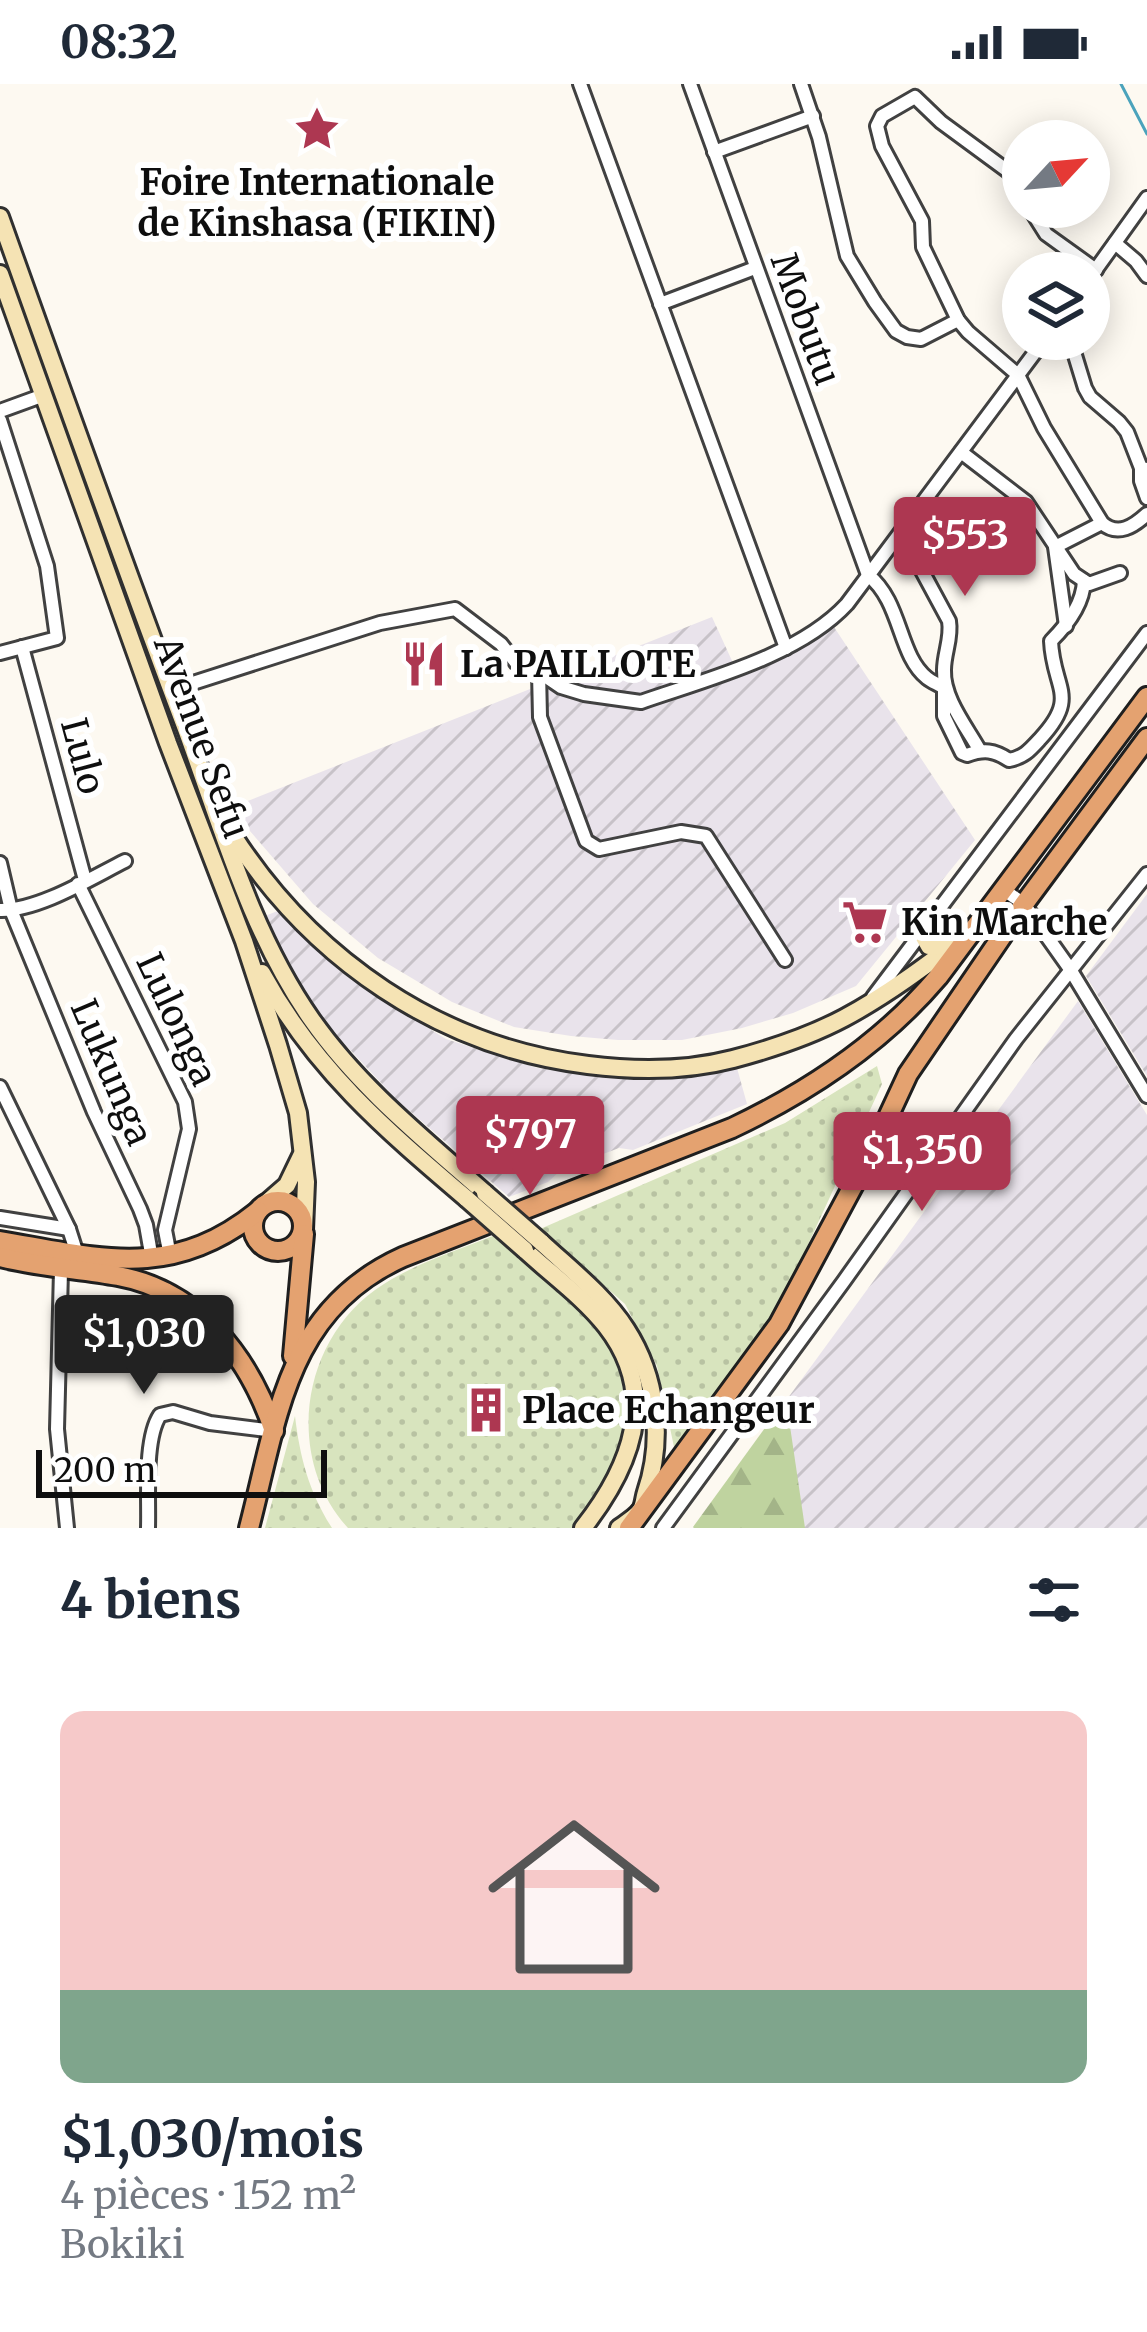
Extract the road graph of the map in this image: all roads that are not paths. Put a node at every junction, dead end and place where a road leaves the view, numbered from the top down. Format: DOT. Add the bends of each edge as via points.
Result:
graph roads {
  1 [pos="580,84"];
  2 [pos="690,84"];
  3 [pos="801,84"];
  4 [pos="912,91"];
  5 [pos="813,116"];
  6 [pos="714,152"];
  7 [pos="1002,167"];
  8 [pos="1147,197"];
  9 [pos="0,217"];
  10 [pos="1042,228"];
  11 [pos="1115,243"];
  12 [pos="1067,252"];
  13 [pos="1109,252"];
  14 [pos="755,268"];
  15 [pos="0,274"];
  16 [pos="1147,276"];
  17 [pos="660,304"];
  18 [pos="958,320"];
  19 [pos="1029,360"];
  20 [pos="1076,360"];
  21 [pos="1018,375"];
  22 [pos="44,395"];
  23 [pos="0,416"];
  24 [pos="961,452"];
  25 [pos="1144,468"];
  26 [pos="1147,498"];
  27 [pos="1147,514"];
  28 [pos="1102,524"];
  29 [pos="901,532"];
  30 [pos="1055,547"];
  31 [pos="1120,573"];
  32 [pos="868,574"];
  33 [pos="1084,581"];
  34 [pos="1066,627"];
  35 [pos="1147,633"];
  36 [pos="22,646"];
  37 [pos="786,648"];
  38 [pos="0,652"];
  39 [pos="538,672"];
  40 [pos="944,688"];
  41 [pos="171,690"];
  42 [pos="1147,697"];
  43 [pos="1147,738"];
  44 [pos="194,751"];
  45 [pos="174,758"];
  46 [pos="213,804"];
  47 [pos="125,861"];
  48 [pos="0,863"];
  49 [pos="1147,874"];
  50 [pos="81,882"];
  51 [pos="1004,890"];
  52 [pos="1024,904"];
  53 [pos="6,910"];
  54 [pos="976,928"];
  55 [pos="923,929"];
  56 [pos="244,941"];
  57 [pos="951,947"];
  58 [pos="784,960"];
  59 [pos="1070,969"];
  60 [pos="868,1002"];
  61 [pos="0,1087"];
  62 [pos="1147,1096"];
  63 [pos="303,1150"];
  64 [pos="476,1196"];
  65 [pos="261,1208"];
  66 [pos="0,1218"];
  67 [pos="69,1229"];
  68 [pos="304,1230"];
  69 [pos="0,1241"];
  70 [pos="533,1246"];
  71 [pos="77,1254"];
  72 [pos="0,1256"];
  73 [pos="161,1258"];
  74 [pos="61,1270"];
  75 [pos="299,1296"];
  76 [pos="325,1313"];
  77 [pos="292,1367"];
  78 [pos="274,1431"];
  79 [pos="634,1520"];
  80 [pos="668,1526"];
  81 [pos="67,1528"];
  82 [pos="148,1528"];
  83 [pos="248,1528"];
  84 [pos="583,1528"];
  85 [pos="619,1528"];
  1 -- 17 [label="street"];
  2 -- 6 [label="street, Mobutu"];
  3 -- 5 [label="street"];
  4 -- 7 [label="street"];
  4 -- 18 [label="street" via="877,125"];
  5 -- 6 [label="street"];
  5 -- 18 [label="street" via="847,256 875,302 907,337 921,339"];
  6 -- 14 [label="street, Mobutu"];
  8 -- 11 [label="street"];
  9 -- 41 [label="main road, Avenue Sefu"];
  10 -- 12 [label="street"];
  11 -- 13 [label="street"];
  11 -- 16 [label="street"];
  14 -- 17 [label="street"];
  14 -- 32 [label="street, Mobutu"];
  15 -- 22 [label="main road, Avenue Sefu"];
  17 -- 37 [label="street"];
  18 -- 21 [label="street"];
  19 -- 21 [label="street"];
  20 -- 25 [label="street" via="1090,397 1127,432"];
  21 -- 24 [label="street"];
  21 -- 28 [label="street"];
  22 -- 23 [label="street"];
  22 -- 45 [label="main road, Avenue Sefu"];
  23 -- 36 [label="street" via="47,566 57,638"];
  24 -- 29 [label="street"];
  24 -- 30 [label="street" via="1026,502"];
  25 -- 26 [label="street"];
  27 -- 28 [label="street" via="1120,530"];
  28 -- 30 [label="street"];
  29 -- 32 [label="street"];
  29 -- 40 [label="street" via="950,621"];
  30 -- 33 [label="street"];
  30 -- 34 [label="street"];
  31 -- 33 [label="street"];
  32 -- 37 [label="street" via="832,620"];
  32 -- 40 [label="street, Mobutu" via="886,593 917,667"];
  33 -- 34 [label="street"];
  34 -- 40 [label="street" via="1051,640 1064,702 1023,758 962,753 944,716"];
  35 -- 55 [label="street"];
  36 -- 38 [label="street"];
  36 -- 50 [label="street, Lulo"];
  37 -- 39 [label="street" via="641,702 584,694"];
  39 -- 41 [label="street" via="517,664 454,609 380,623"];
  39 -- 58 [label="street" via="539,717 586,841 599,849 680,832 706,836"];
  41 -- 44 [label="main road, Avenue Sefu"];
  42 -- 51 [label="highway"];
  43 -- 52 [label="highway"];
  44 -- 45 [label="main road"];
  44 -- 46 [label="main road, Avenue Sefu"];
  45 -- 56 [label="main road, Avenue Sefu"];
  46 -- 60 [label="main road" via="322,943 384,991 496,1046 619,1069 673,1067 771,1048"];
  46 -- 64 [label="main road" via="248,899 310,1016"];
  47 -- 50 [label="street"];
  48 -- 53 [label="street, Lukunga"];
  49 -- 59 [label="street"];
  50 -- 53 [label="street"];
  50 -- 73 [label="street, Lulonga" via="188,1116"];
  51 -- 52 [label="street"];
  51 -- 54 [label="highway"];
  52 -- 59 [label="street"];
  52 -- 79 [label="highway" via="908,1073 779,1324"];
  53 -- 73 [label="street, Lukunga"];
  54 -- 57 [label="main road"];
  54 -- 76 [label="highway" via="898,1019 773,1108 387,1264"];
  55 -- 57 [label="main road" via="929,946"];
  55 -- 60 [label="street"];
  56 -- 63 [label="main road, Avenue Sefu"];
  56 -- 64 [label="main road" via="313,1054 384,1128"];
  57 -- 60 [label="main road"];
  59 -- 62 [label="street"];
  59 -- 80 [label="street"];
  61 -- 67 [label="street"];
  63 -- 65 [label="main road" via="287,1185"];
  63 -- 68 [label="main road, Avenue Sefu"];
  64 -- 70 [label="main road, bridge"];
  65 -- 68 [label="highway" via="293,1205"];
  65 -- 68 [label="highway" via="255,1236 267,1249 292,1248"];
  65 -- 73 [label="highway" via="206,1246"];
  66 -- 67 [label="street"];
  67 -- 71 [label="street"];
  68 -- 75 [label="highway"];
  69 -- 71 [label="highway"];
  70 -- 79 [label="main road" via="611,1310 640,1354 656,1428 654,1465"];
  70 -- 84 [label="main road" via="603,1323 632,1383 629,1452"];
  71 -- 73 [label="highway"];
  72 -- 74 [label="highway"];
  74 -- 78 [label="highway" via="116,1276 181,1300 235,1351"];
  74 -- 81 [label="street" via="57,1429"];
  75 -- 76 [label="highway" via="310,1318"];
  75 -- 77 [label="highway"];
  76 -- 77 [label="highway"];
  77 -- 78 [label="highway"];
  78 -- 82 [label="street" via="160,1415"];
  78 -- 83 [label="highway"];
  79 -- 85 [label="main road"];
}
